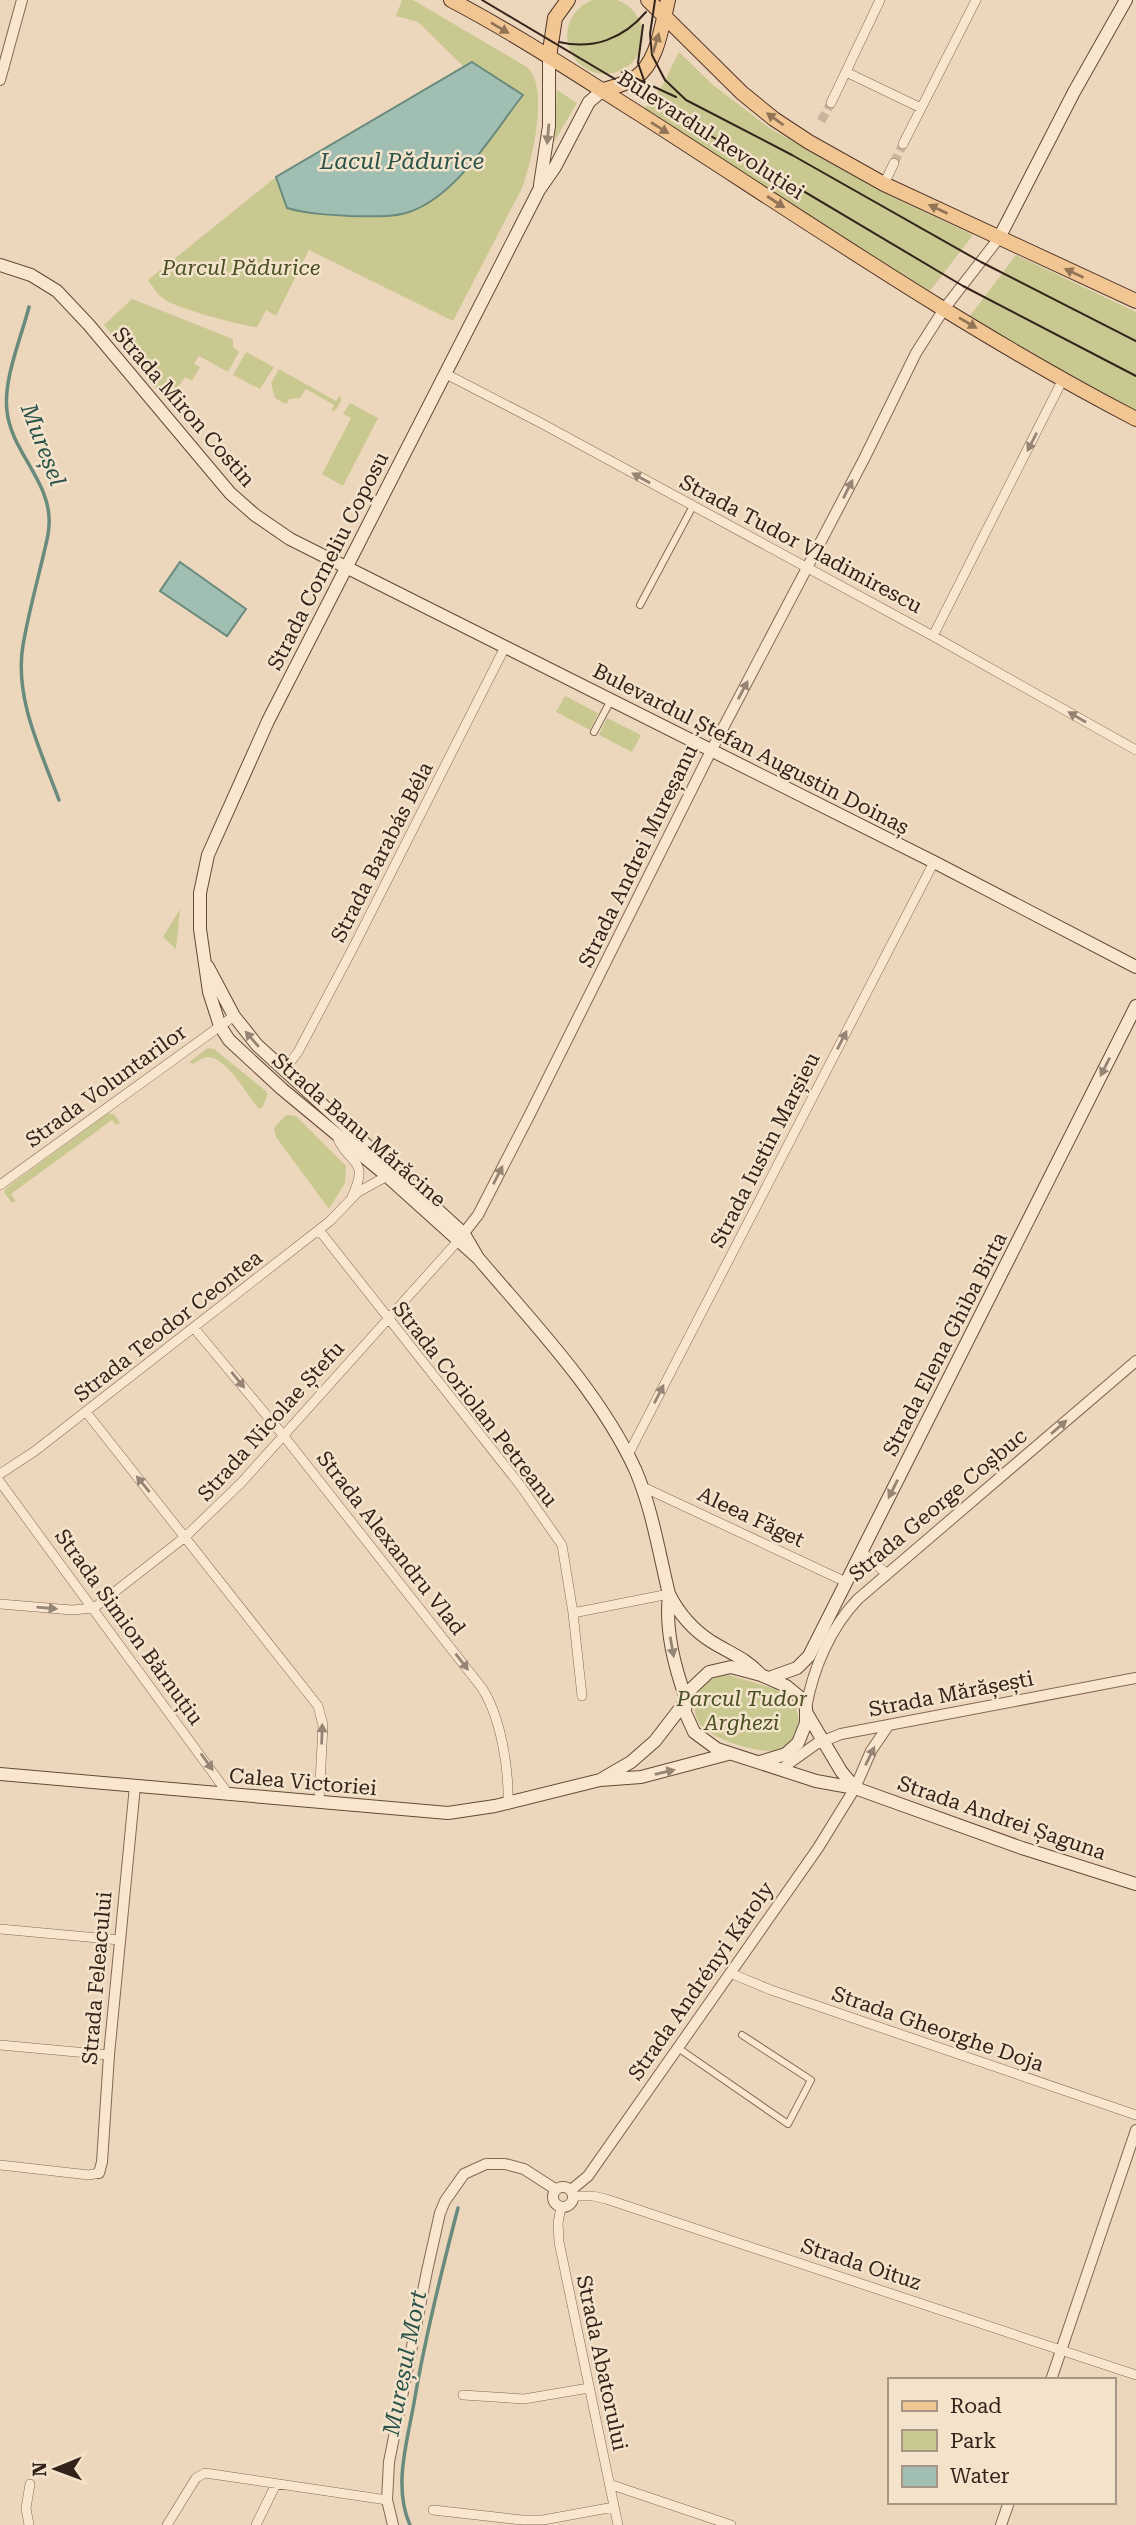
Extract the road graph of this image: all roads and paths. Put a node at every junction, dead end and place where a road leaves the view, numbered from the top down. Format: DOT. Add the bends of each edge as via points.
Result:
graph roads {
  1 [pos="22,0"];
  2 [pos="452,0"];
  3 [pos="568,0"];
  4 [pos="668,0"];
  5 [pos="880,0"];
  6 [pos="976,0"];
  7 [pos="1126,0"];
  8 [pos="647,1"];
  9 [pos="664,18"];
  10 [pos="549,57"];
  11 [pos="846,72"];
  12 [pos="0,80"];
  13 [pos="603,90"];
  14 [pos="831,103"];
  15 [pos="922,108"];
  16 [pos="904,144"];
  17 [pos="894,163"];
  18 [pos="884,184"];
  19 [pos="539,190"];
  20 [pos="999,238"];
  21 [pos="0,265"];
  22 [pos="1136,301"];
  23 [pos="944,309"];
  24 [pos="446,374"];
  25 [pos="1062,381"];
  26 [pos="1136,419"];
  27 [pos="693,506"];
  28 [pos="346,568"];
  29 [pos="807,568"];
  30 [pos="640,605"];
  31 [pos="933,636"];
  32 [pos="505,647"];
  33 [pos="611,700"];
  34 [pos="594,732"];
  35 [pos="1136,750"];
  36 [pos="711,751"];
  37 [pos="934,862"];
  38 [pos="206,964"];
  39 [pos="1136,967"];
  40 [pos="1136,1006"];
  41 [pos="234,1016"];
  42 [pos="220,1026"];
  43 [pos="284,1070"];
  44 [pos="336,1133"];
  45 [pos="387,1177"];
  46 [pos="0,1185"];
  47 [pos="351,1198"];
  48 [pos="318,1230"];
  49 [pos="461,1238"];
  50 [pos="387,1319"];
  51 [pos="194,1328"];
  52 [pos="1136,1361"];
  53 [pos="86,1412"];
  54 [pos="283,1435"];
  55 [pos="628,1455"];
  56 [pos="0,1474"];
  57 [pos="0,1482"];
  58 [pos="641,1486"];
  59 [pos="185,1538"];
  60 [pos="862,1552"];
  61 [pos="887,1574"];
  62 [pos="846,1581"];
  63 [pos="668,1594"];
  64 [pos="0,1604"];
  65 [pos="94,1608"];
  66 [pos="573,1613"];
  67 [pos="765,1677"];
  68 [pos="1136,1678"];
  69 [pos="582,1696"];
  70 [pos="685,1700"];
  71 [pos="806,1709"];
  72 [pos="888,1726"];
  73 [pos="824,1741"];
  74 [pos="728,1754"];
  75 [pos="760,1762"];
  76 [pos="781,1769"];
  77 [pos="0,1774"];
  78 [pos="600,1780"];
  79 [pos="135,1786"];
  80 [pos="855,1788"];
  81 [pos="229,1795"];
  82 [pos="319,1802"];
  83 [pos="508,1804"];
  84 [pos="1136,1884"];
  85 [pos="0,1928"];
  86 [pos="120,1940"];
  87 [pos="730,1973"];
  88 [pos="742,2035"];
  89 [pos="0,2045"];
  90 [pos="678,2048"];
  91 [pos="109,2055"];
  92 [pos="1136,2115"];
  93 [pos="1136,2130"];
  94 [pos="0,2165"];
  95 [pos="99,2173"];
  96 [pos="555,2189"];
  97 [pos="572,2193"];
  98 [pos="561,2207"];
  99 [pos="1061,2349"];
  100 [pos="1136,2375"];
  101 [pos="1052,2378"];
  102 [pos="589,2388"];
  103 [pos="463,2395"];
  104 [pos="30,2484"];
  105 [pos="276,2484"];
  106 [pos="609,2484"];
  107 [pos="387,2500"];
  108 [pos="1008,2504"];
  109 [pos="614,2507"];
  110 [pos="433,2510"];
  111 [pos="29,2525"];
  112 [pos="167,2525"];
  113 [pos="256,2525"];
  114 [pos="393,2525"];
  115 [pos="618,2525"];
  116 [pos="731,2525"];
  117 [pos="1001,2525"];
  1 -- 12 [label="street"];
  2 -- 10 [label="main road, Bulevardul Revoluției, one-way"];
  3 -- 10 [label="main road" via="555,18"];
  4 -- 9 [label="main road"];
  5 -- 11 [label="street"];
  6 -- 15 [label="street"];
  7 -- 20 [label="main road"];
  8 -- 9 [label="main road"];
  13 -- 9 [label="main road, one-way" via="635,78 646,68"];
  18 -- 9 [label="main road, one-way" via="774,119"];
  10 -- 13 [label="main road, Bulevardul Revoluției"];
  10 -- 19 [label="main road, Strada Corneliu Coposu, one-way" via="549,126"];
  11 -- 14 [label="street"];
  11 -- 15 [label="street"];
  13 -- 19 [label="main road, Strada Corneliu Coposu" via="589,102"];
  13 -- 23 [label="main road, Bulevardul Revoluției, one-way"];
  15 -- 16 [label="street"];
  17 -- 18 [label="street"];
  20 -- 18 [label="main road, one-way"];
  19 -- 24 [label="main road, Strada Corneliu Coposu"];
  22 -- 20 [label="main road, one-way"];
  20 -- 23 [label="street"];
  21 -- 28 [label="main road, Strada Miron Costin" via="31,275 57,291 230,493 278,532"];
  23 -- 25 [label="main road, Bulevardul Revoluției, one-way"];
  29 -- 23 [label="street, Strada Andrei Mureșanu, one-way" via="916,353"];
  27 -- 24 [label="street, Strada Tudor Vladimirescu, one-way"];
  24 -- 28 [label="main road, Strada Corneliu Coposu"];
  25 -- 26 [label="main road, Bulevardul Revoluției"];
  25 -- 31 [label="street, one-way"];
  27 -- 29 [label="street, Strada Tudor Vladimirescu"];
  27 -- 30 [label="street"];
  28 -- 32 [label="main road, Bulevardul Ștefan Augustin Doinaș"];
  28 -- 38 [label="main road, Strada Corneliu Coposu" via="268,721 208,855 199,912"];
  29 -- 31 [label="street, Strada Tudor Vladimirescu"];
  36 -- 29 [label="street, Strada Andrei Mureșanu, one-way"];
  35 -- 31 [label="street, Strada Tudor Vladimirescu, one-way"];
  32 -- 33 [label="main road, Bulevardul Ștefan Augustin Doinaș"];
  32 -- 43 [label="street, Strada Barabás Béla" via="353,948"];
  33 -- 34 [label="street"];
  33 -- 36 [label="main road, Bulevardul Ștefan Augustin Doinaș"];
  36 -- 37 [label="main road, Bulevardul Ștefan Augustin Doinaș"];
  49 -- 36 [label="street, Strada Andrei Mureșanu, one-way" via="478,1215 579,1019"];
  37 -- 39 [label="main road, Bulevardul Ștefan Augustin Doinaș"];
  55 -- 37 [label="street, Strada Iustin Marșieu, one-way"];
  38 -- 41 [label="main road, Strada Corneliu Coposu"];
  38 -- 42 [label="main road, Strada Corneliu Coposu" via="211,1003"];
  40 -- 60 [label="main road, Strada Elena Ghiba Birta, one-way"];
  41 -- 42 [label="street, Strada Voluntarilor"];
  43 -- 41 [label="main road, Strada Banu Mărăcine, one-way"];
  42 -- 44 [label="main road, Strada Banu Mărăcine" via="243,1055"];
  42 -- 46 [label="street, Strada Voluntarilor"];
  43 -- 49 [label="main road, Strada Banu Mărăcine"];
  44 -- 45 [label="main road, Strada Banu Mărăcine"];
  44 -- 47 [label="street" via="358,1166"];
  45 -- 47 [label="street, Strada Teodor Ceontea"];
  45 -- 49 [label="main road, Strada Banu Mărăcine"];
  47 -- 48 [label="street, Strada Teodor Ceontea"];
  48 -- 50 [label="street, Strada Coriolan Petreanu"];
  48 -- 51 [label="street, Strada Teodor Ceontea"];
  49 -- 50 [label="street, Strada Nicolae Ștefu"];
  49 -- 55 [label="main road, Strada Banu Mărăcine" via="589,1393"];
  50 -- 54 [label="street, Strada Nicolae Ștefu"];
  50 -- 66 [label="street, Strada Coriolan Petreanu" via="558,1538 565,1555"];
  51 -- 53 [label="street, Strada Teodor Ceontea"];
  51 -- 54 [label="street, Strada Alexandru Vlad, one-way"];
  61 -- 52 [label="street, Strada George Coșbuc, one-way"];
  53 -- 56 [label="street, Strada Teodor Ceontea"];
  59 -- 53 [label="street, one-way"];
  54 -- 59 [label="street, Strada Nicolae Ștefu"];
  54 -- 83 [label="street, Strada Alexandru Vlad, one-way" via="491,1702 499,1727"];
  55 -- 58 [label="main road, Strada Banu Mărăcine"];
  57 -- 65 [label="street, Strada Simion Bărnuțiu"];
  58 -- 62 [label="street, Aleea Făget"];
  58 -- 63 [label="main road, Strada Banu Mărăcine"];
  59 -- 65 [label="street, Strada Nicolae Ștefu"];
  82 -- 59 [label="street, one-way" via="323,1725 318,1706"];
  60 -- 61 [label="street"];
  60 -- 62 [label="main road, Strada Elena Ghiba Birta"];
  61 -- 71 [label="street, Strada George Coșbuc" via="847,1612 814,1671"];
  62 -- 67 [label="main road, Strada Elena Ghiba Birta" via="806,1661 791,1671"];
  63 -- 66 [label="street"];
  63 -- 67 [label="main road, Strada Banu Mărăcine" via="688,1623"];
  63 -- 70 [label="main road, Strada Banu Mărăcine, one-way" via="669,1633"];
  64 -- 65 [label="street, one-way"];
  65 -- 81 [label="street, Strada Simion Bărnuțiu, one-way"];
  66 -- 69 [label="street, Strada Coriolan Petreanu"];
  67 -- 70 [label="main road" via="718,1668 700,1678"];
  67 -- 71 [label="main road" via="797,1693"];
  68 -- 72 [label="street, Strada Mărășești"];
  70 -- 74 [label="main road" via="694,1732"];
  70 -- 78 [label="main road, Calea Victoriei" via="655,1741"];
  71 -- 73 [label="main road"];
  71 -- 75 [label="main road" via="806,1723 793,1748"];
  72 -- 73 [label="street, Strada Mărășești"];
  80 -- 72 [label="street, one-way"];
  73 -- 76 [label="street, Strada Mărășești"];
  73 -- 80 [label="main road"];
  74 -- 75 [label="main road"];
  78 -- 74 [label="main road, Calea Victoriei, one-way" via="641,1777"];
  75 -- 76 [label="main road, Strada Andrei Șaguna"];
  76 -- 80 [label="main road, Strada Andrei Șaguna"];
  77 -- 79 [label="main road, Calea Victoriei"];
  78 -- 83 [label="main road, Calea Victoriei"];
  79 -- 81 [label="main road, Calea Victoriei"];
  79 -- 86 [label="street, Strada Feleacului"];
  80 -- 84 [label="main road, Strada Andrei Șaguna"];
  80 -- 87 [label="street, Strada Andrényi Károly"];
  81 -- 82 [label="main road, Calea Victoriei"];
  82 -- 83 [label="main road, Calea Victoriei" via="448,1813"];
  85 -- 86 [label="street"];
  86 -- 91 [label="street, Strada Feleacului"];
  87 -- 90 [label="street, Strada Andrényi Károly"];
  87 -- 92 [label="street, Strada Gheorghe Doja"];
  88 -- 90 [label="street" via="811,2080 788,2124"];
  89 -- 91 [label="street"];
  90 -- 97 [label="street, Strada Andrényi Károly"];
  91 -- 95 [label="street, Strada Feleacului"];
  93 -- 99 [label="street"];
  94 -- 95 [label="street"];
  96 -- 97 [label="street" via="561,2186"];
  96 -- 98 [label="street" via="553,2201"];
  96 -- 107 [label="street" via="524,2169 486,2164 464,2174 445,2201 392,2448"];
  97 -- 98 [label="street" via="569,2205"];
  97 -- 99 [label="street, Strada Oituz" via="606,2199"];
  98 -- 102 [label="street, Strada Abatorului" via="559,2242"];
  99 -- 100 [label="street, Strada Oituz"];
  99 -- 101 [label="street"];
  102 -- 103 [label="street" via="524,2399"];
  102 -- 106 [label="street, Strada Abatorului"];
  104 -- 111 [label="street"];
  105 -- 107 [label="street"];
  105 -- 112 [label="street" via="205,2473 196,2478"];
  105 -- 113 [label="street"];
  106 -- 109 [label="street, Strada Abatorului"];
  106 -- 116 [label="street"];
  107 -- 114 [label="street"];
  108 -- 117 [label="street"];
  109 -- 110 [label="street" via="522,2521"];
  109 -- 115 [label="street, Strada Abatorului"];
}
